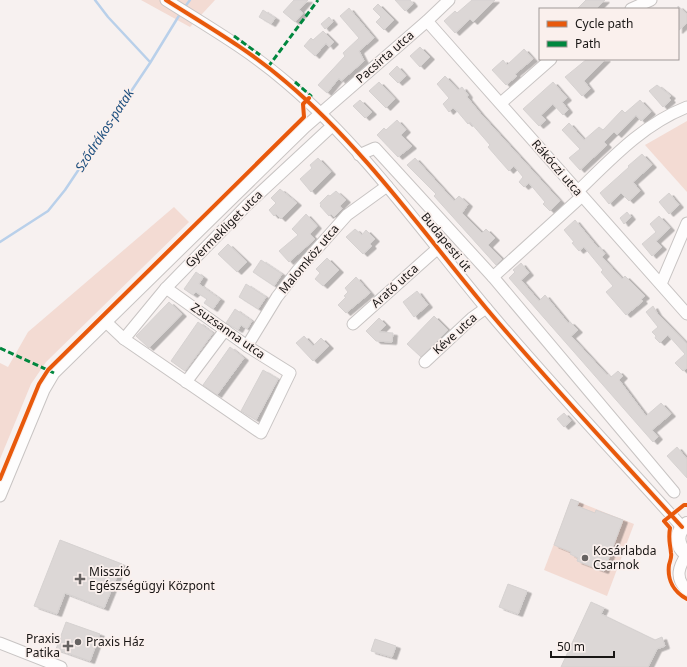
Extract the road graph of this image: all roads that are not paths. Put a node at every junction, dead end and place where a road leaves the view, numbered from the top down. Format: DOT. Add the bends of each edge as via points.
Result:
graph roads {
  1 [pos="166,0"];
  2 [pos="449,0"];
  3 [pos="651,0"];
  4 [pos="633,8"];
  5 [pos="427,21"];
  6 [pos="550,60"];
  7 [pos="501,103"];
  8 [pos="687,107"];
  9 [pos="320,113"];
  10 [pos="332,126"];
  11 [pos="360,155"];
  12 [pos="387,186"];
  13 [pos="579,194"];
  14 [pos="687,223"];
  15 [pos="438,248"];
  16 [pos="493,277"];
  17 [pos="661,284"];
  18 [pos="166,288"];
  19 [pos="486,308"];
  20 [pos="687,314"];
  21 [pos="106,322"];
  22 [pos="352,324"];
  23 [pos="225,330"];
  24 [pos="124,339"];
  25 [pos="247,346"];
  26 [pos="426,362"];
  27 [pos="186,382"];
  28 [pos="674,492"];
  29 [pos="0,496"];
  30 [pos="685,526"];
  31 [pos="687,554"];
  32 [pos="687,590"];
  33 [pos="0,643"];
  34 [pos="61,667"];
  1 -- 9 [label="street, Budapesti út" via="214,29 268,67"];
  2 -- 5 [label="street, Pacsirta utca"];
  3 -- 4 [label="street"];
  5 -- 7 [label="street, Rákóczi utca"];
  5 -- 9 [label="street, Pacsirta utca"];
  6 -- 7 [label="street"];
  7 -- 13 [label="street, Rákóczi utca"];
  8 -- 13 [label="street" via="653,124 627,144"];
  9 -- 10 [label="street, Budapesti út"];
  9 -- 21 [label="street, Gyermekliget utca"];
  10 -- 11 [label="street, Budapesti út"];
  10 -- 18 [label="street, Gyermekliget utca" via="247,205"];
  11 -- 12 [label="street, Budapesti út"];
  11 -- 16 [label="street, Budapesti út" via="375,148"];
  12 -- 15 [label="street, Budapesti út"];
  12 -- 25 [label="street, Malomköz utca" via="347,215 298,270 277,297"];
  13 -- 16 [label="street"];
  13 -- 17 [label="street, Rákóczi utca"];
  14 -- 17 [label="street"];
  15 -- 19 [label="street, Budapesti út"];
  15 -- 22 [label="street, Arató utca"];
  16 -- 28 [label="street, Budapesti út"];
  17 -- 20 [label="street, Rákóczi utca"];
  18 -- 23 [label="street, Zsuzsanna utca"];
  18 -- 24 [label="street, Gyermekliget utca"];
  19 -- 26 [label="street, Kéve utca"];
  19 -- 30 [label="street, Budapesti út" via="532,362"];
  21 -- 24 [label="street"];
  21 -- 29 [label="street, Gyermekliget utca" via="54,373 44,390"];
  23 -- 25 [label="street, Zsuzsanna utca"];
  23 -- 27 [label="street"];
  24 -- 27 [label="street"];
  25 -- 27 [label="street, Zsuzsanna utca" via="290,373 261,433"];
  30 -- 31 [label="main road" via="679,532 678,542"];
  31 -- 32 [label="street" via="678,573"];
  33 -- 34 [label="street"];
}
